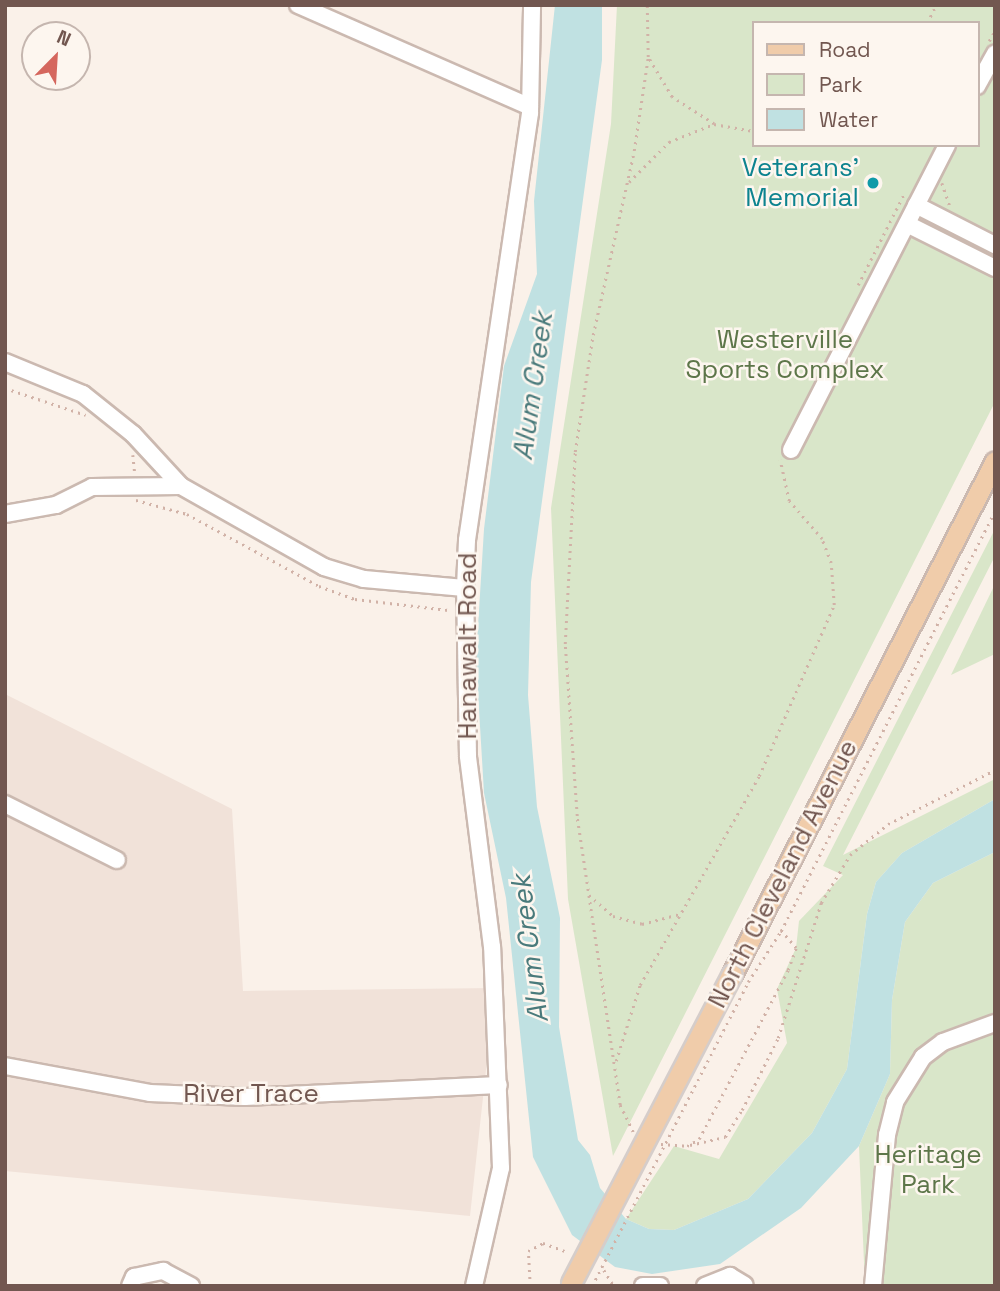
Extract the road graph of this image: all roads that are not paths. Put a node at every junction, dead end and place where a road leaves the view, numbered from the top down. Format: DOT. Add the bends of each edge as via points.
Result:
graph roads {
  1 [pos="298,5"];
  2 [pos="532,5"];
  3 [pos="995,54"];
  4 [pos="979,82"];
  5 [pos="530,107"];
  6 [pos="946,147"];
  7 [pos="916,205"];
  8 [pos="907,224"];
  9 [pos="995,245"];
  10 [pos="995,268"];
  11 [pos="5,362"];
  12 [pos="787,450"];
  13 [pos="158,461"];
  14 [pos="995,461"];
  15 [pos="146,485"];
  16 [pos="181,486"];
  17 [pos="5,514"];
  18 [pos="465,588"];
  19 [pos="5,804"];
  20 [pos="117,860"];
  21 [pos="995,1023"];
  22 [pos="5,1066"];
  23 [pos="499,1085"];
  24 [pos="571,1284"];
  25 [pos="745,1285"];
  26 [pos="130,1286"];
  27 [pos="191,1286"];
  28 [pos="474,1286"];
  29 [pos="643,1286"];
  30 [pos="660,1286"];
  31 [pos="705,1286"];
  32 [pos="873,1286"];
  1 -- 5 [label="street"];
  2 -- 5 [label="street, Hanawalt Road"];
  3 -- 4 [label="street"];
  5 -- 18 [label="street, Hanawalt Road" via="467,540"];
  6 -- 7 [label="street"];
  7 -- 8 [label="street"];
  7 -- 9 [label="street"];
  8 -- 10 [label="street"];
  8 -- 12 [label="street"];
  11 -- 13 [label="street" via="83,394"];
  13 -- 15 [label="street"];
  13 -- 16 [label="street"];
  14 -- 24 [label="main road, North Cleveland Avenue, bridge" via="740,978"];
  15 -- 16 [label="street"];
  15 -- 17 [label="street" via="92,487 56,505"];
  16 -- 18 [label="street" via="324,567 363,579"];
  18 -- 23 [label="street, Hanawalt Road" via="468,756 492,947"];
  19 -- 20 [label="street"];
  21 -- 32 [label="street" via="933,1049 907,1079 895,1102 887,1135"];
  22 -- 23 [label="street, River Trace" via="150,1093 245,1097"];
  23 -- 28 [label="street, Hanawalt Road" via="499,1191"];
  25 -- 31 [label="street" via="730,1276"];
  26 -- 27 [label="street" via="134,1277 163,1271"];
  29 -- 30 [label="street"];
}
